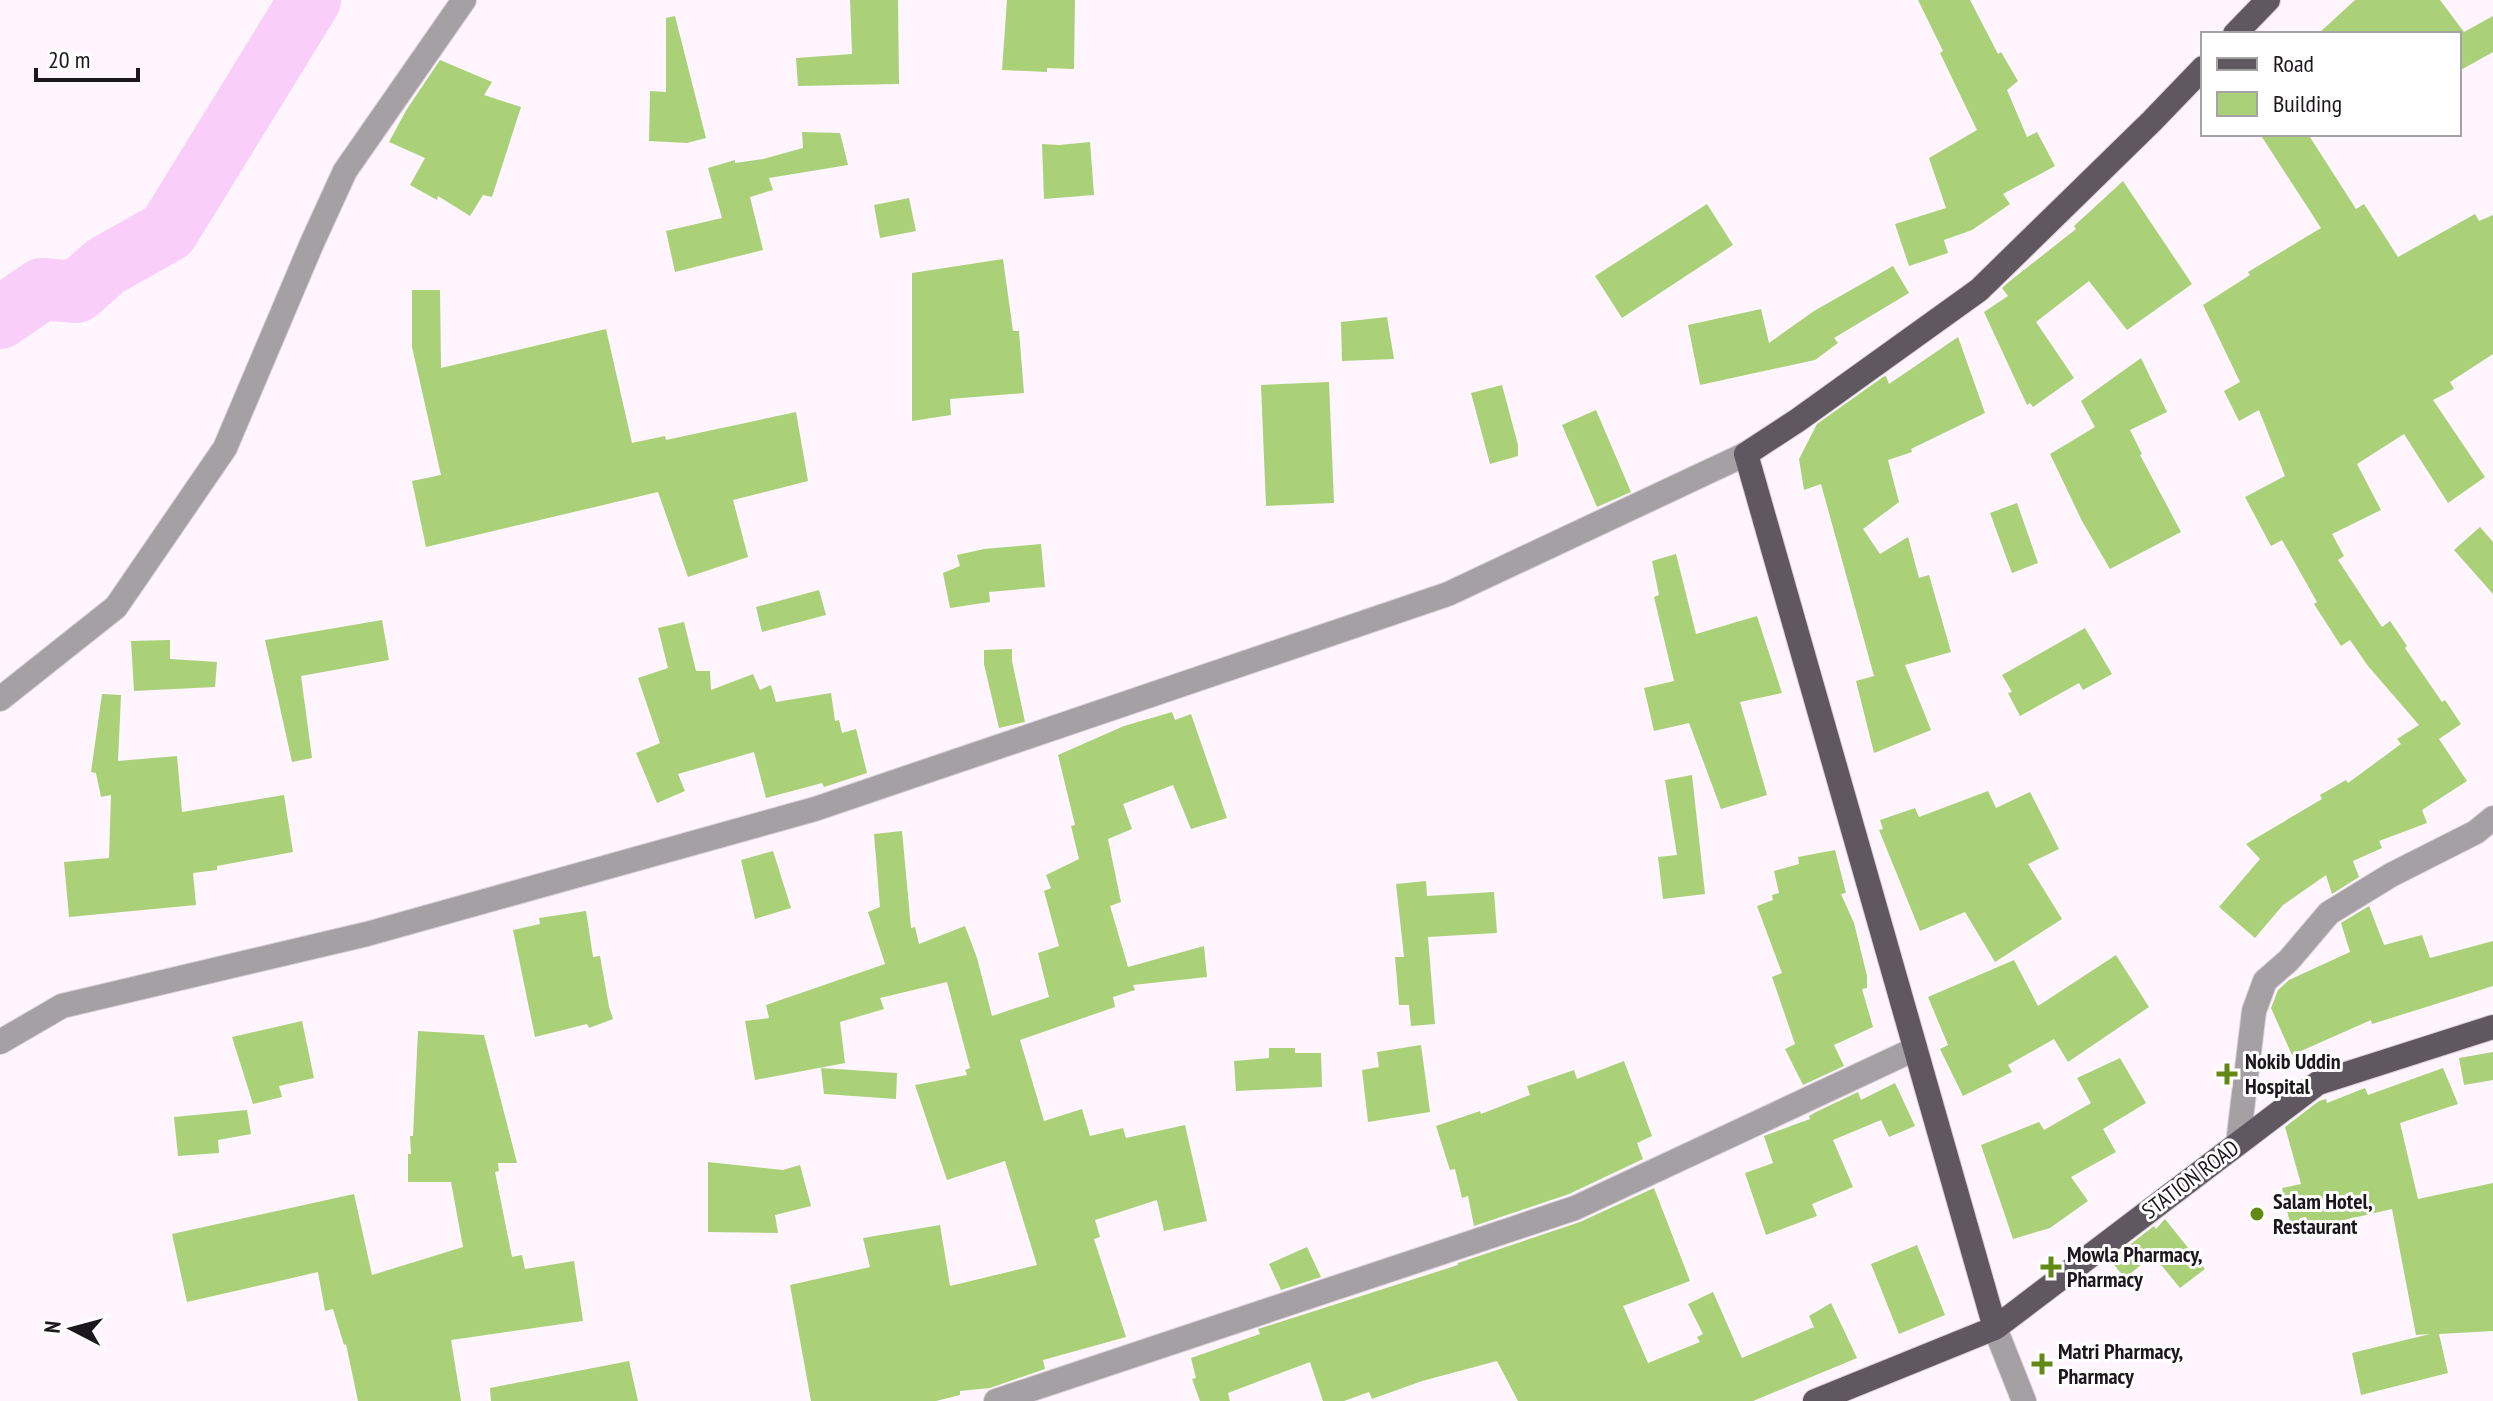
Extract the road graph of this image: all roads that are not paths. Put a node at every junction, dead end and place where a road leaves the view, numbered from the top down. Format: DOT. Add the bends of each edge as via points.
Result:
graph roads {
  1 [pos="464,0"];
  2 [pos="2268,0"];
  3 [pos="2237,32"];
  4 [pos="2201,70"];
  5 [pos="1746,454"];
  6 [pos="0,699"];
  7 [pos="2493,818"];
  8 [pos="2493,1027"];
  9 [pos="0,1042"];
  10 [pos="1915,1049"];
  11 [pos="2238,1143"];
  12 [pos="1995,1328"];
  13 [pos="996,1401"];
  14 [pos="1815,1401"];
  15 [pos="2024,1401"];
  1 -- 6 [label="street" via="345,171 225,448 116,607"];
  2 -- 3 [label="main road"];
  4 -- 5 [label="main road" via="1979,290"];
  5 -- 9 [label="street" via="1448,594 815,809 367,934 62,1006"];
  5 -- 10 [label="main road"];
  7 -- 11 [label="street" via="2329,913 2265,981 2254,1011"];
  8 -- 11 [label="main road, STATION ROAD" via="2318,1083"];
  10 -- 12 [label="main road"];
  10 -- 13 [label="street" via="1575,1208"];
  11 -- 12 [label="main road, STATION ROAD"];
  12 -- 14 [label="main road, STATION ROAD"];
  12 -- 15 [label="street"];
}
